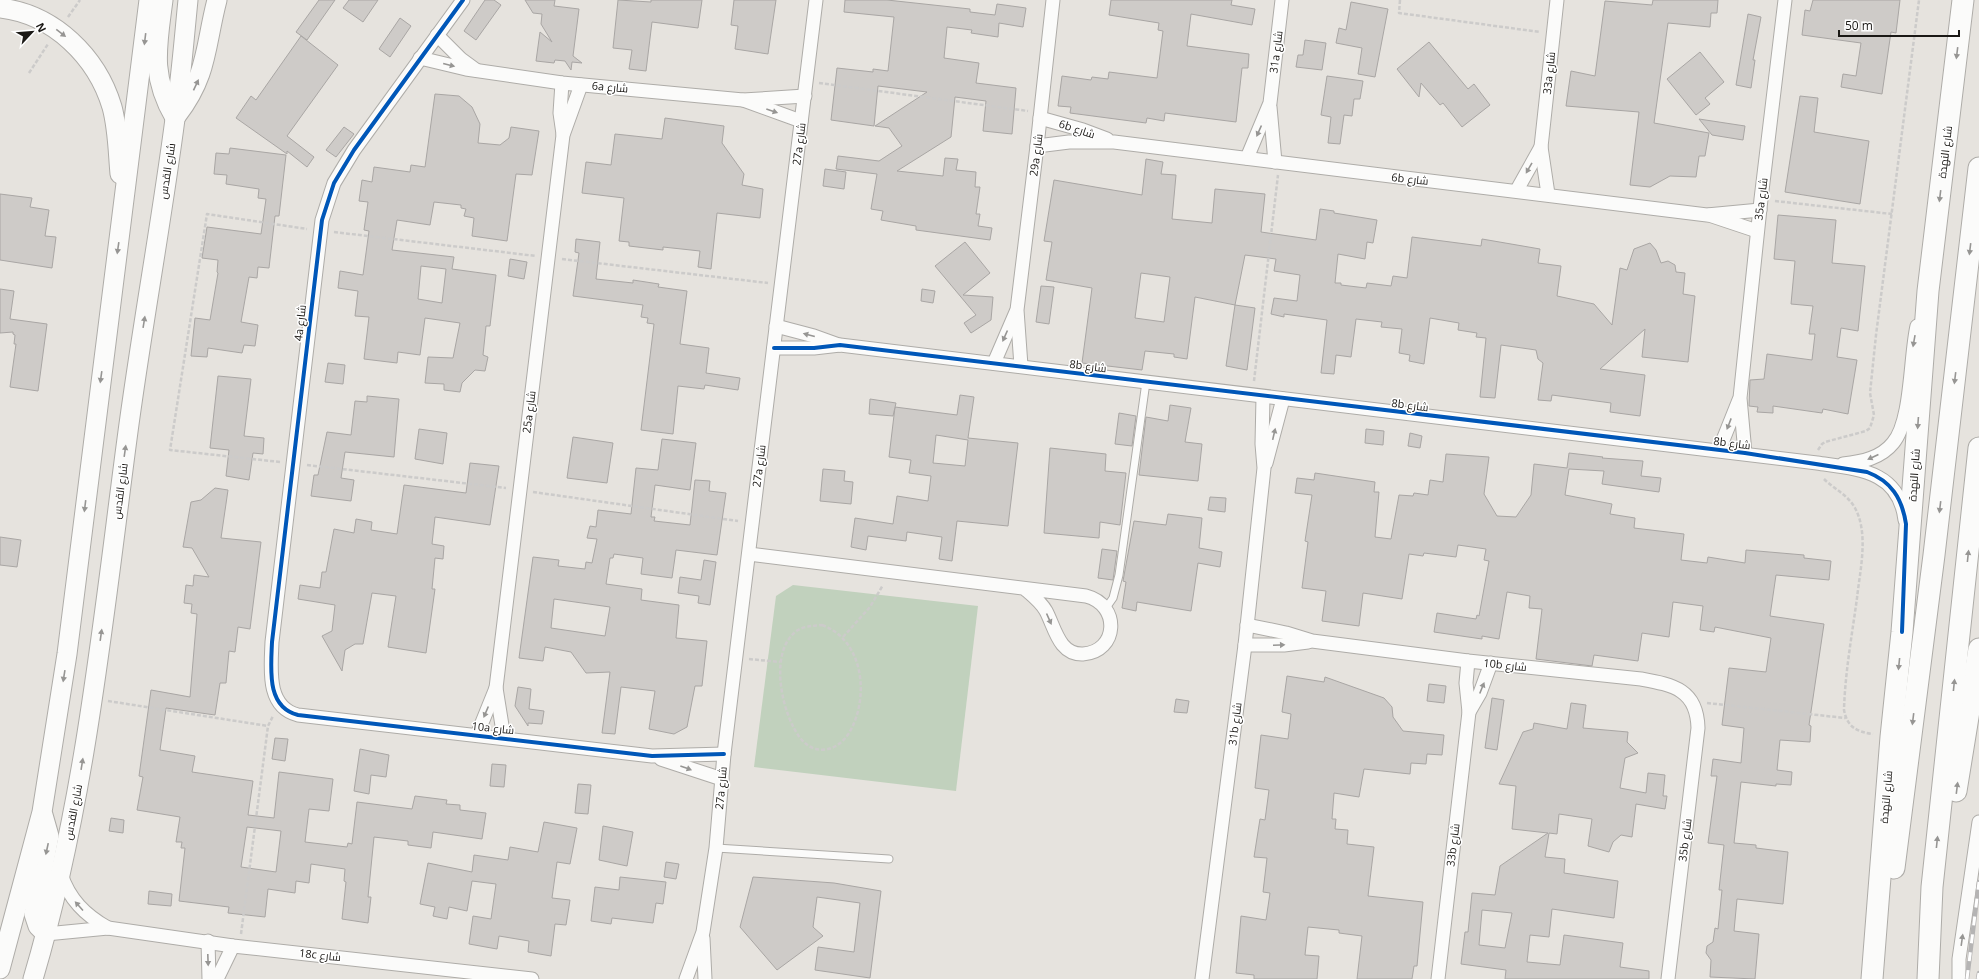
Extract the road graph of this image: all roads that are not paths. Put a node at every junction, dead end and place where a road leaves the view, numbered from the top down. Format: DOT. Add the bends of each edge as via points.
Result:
graph roads {
  1 [pos="150,0"];
  2 [pos="163,0"];
  3 [pos="188,0"];
  4 [pos="217,0"];
  5 [pos="463,0"];
  6 [pos="816,0"];
  7 [pos="1053,0"];
  8 [pos="1282,0"];
  9 [pos="1557,0"];
  10 [pos="1785,0"];
  11 [pos="1963,0"];
  12 [pos="0,8"];
  13 [pos="437,35"];
  14 [pos="420,58"];
  15 [pos="477,70"];
  16 [pos="562,83"];
  17 [pos="582,84"];
  18 [pos="805,96"];
  19 [pos="743,100"];
  20 [pos="1270,103"];
  21 [pos="1040,116"];
  22 [pos="175,118"];
  23 [pos="801,120"];
  24 [pos="563,135"];
  25 [pos="1114,142"];
  26 [pos="1037,146"];
  27 [pos="1541,147"];
  28 [pos="1247,158"];
  29 [pos="1277,162"];
  30 [pos="1979,168"];
  31 [pos="1517,190"];
  32 [pos="1548,194"];
  33 [pos="1760,204"];
  34 [pos="123,209"];
  35 [pos="1707,215"];
  36 [pos="1757,231"];
  37 [pos="1928,291"];
  38 [pos="1017,310"];
  39 [pos="776,326"];
  40 [pos="840,346"];
  41 [pos="774,348"];
  42 [pos="994,363"];
  43 [pos="1021,366"];
  44 [pos="1146,382"];
  45 [pos="1258,396"];
  46 [pos="1740,398"];
  47 [pos="1283,399"];
  48 [pos="1979,448"];
  49 [pos="1719,450"];
  50 [pos="1746,453"];
  51 [pos="1834,466"];
  52 [pos="1264,468"];
  53 [pos="749,554"];
  54 [pos="1025,589"];
  55 [pos="1106,608"];
  56 [pos="1247,625"];
  57 [pos="1902,632"];
  58 [pos="1312,641"];
  59 [pos="1245,645"];
  60 [pos="1979,649"];
  61 [pos="1468,661"];
  62 [pos="1491,663"];
  63 [pos="496,688"];
  64 [pos="1692,702"];
  65 [pos="281,707"];
  66 [pos="1469,712"];
  67 [pos="476,736"];
  68 [pos="504,738"];
  69 [pos="724,754"];
  70 [pos="652,756"];
  71 [pos="722,779"];
  72 [pos="42,812"];
  73 [pos="1979,822"];
  74 [pos="716,848"];
  75 [pos="889,859"];
  76 [pos="61,874"];
  77 [pos="108,928"];
  78 [pos="703,932"];
  79 [pos="46,934"];
  80 [pos="208,941"];
  81 [pos="236,946"];
  82 [pos="0,969"];
  83 [pos="1873,977"];
  84 [pos="33,979"];
  85 [pos="209,979"];
  86 [pos="217,979"];
  87 [pos="532,979"];
  88 [pos="686,979"];
  89 [pos="705,979"];
  90 [pos="1202,979"];
  91 [pos="1438,979"];
  92 [pos="1668,979"];
  93 [pos="1928,979"];
  94 [pos="1959,979"];
  1 -- 34 [label="main road, one-way"];
  2 -- 22 [label="main road" via="157,65 163,93"];
  3 -- 22 [label="main road, شارع القدس"];
  22 -- 4 [label="main road, one-way" via="193,92 201,74"];
  5 -- 13 [label="street, 4a شارع"];
  6 -- 18 [label="street, 27a شارع"];
  7 -- 21 [label="street, 29a شارع"];
  8 -- 20 [label="street, 31a شارع"];
  9 -- 27 [label="street, 33a شارع"];
  10 -- 33 [label="street, 35a شارع"];
  11 -- 37 [label="main road, شارع النهدة, one-way"];
  12 -- 34 [label="main road, one-way" via="21,12 58,30 94,67 105,88 116,127"];
  13 -- 14 [label="street, 4a شارع"];
  13 -- 15 [label="street, 6a شارع" via="461,59"];
  14 -- 15 [label="street, 6a شارع, one-way"];
  14 -- 65 [label="street, 4a شارع" via="343,166 327,201 320,231 272,642 274,690"];
  15 -- 16 [label="street, 6a شارع"];
  16 -- 17 [label="street, 6a شارع"];
  16 -- 24 [label="street, 25a شارع" via="560,114"];
  17 -- 19 [label="street, 6a شارع"];
  17 -- 24 [label="street, 25a شارع"];
  18 -- 19 [label="street, 6a شارع"];
  18 -- 23 [label="street, 27a شارع"];
  19 -- 23 [label="street, 6a شارع, one-way"];
  20 -- 28 [label="street, 31a شارع, one-way"];
  20 -- 29 [label="street, 31a شارع"];
  21 -- 25 [label="street, 6b شارع"];
  21 -- 26 [label="street, 29a شارع"];
  76 -- 22 [label="main road, شارع القدس, one-way" via="82,766 130,417"];
  23 -- 39 [label="street, 27a شارع"];
  24 -- 63 [label="street, 25a شارع"];
  25 -- 26 [label="street, 6b شارع" via="1069,142"];
  25 -- 28 [label="street, 6b شارع"];
  26 -- 38 [label="street, 29a شارع"];
  27 -- 31 [label="street, 33a شارع, one-way"];
  27 -- 32 [label="street, 33a شارع"];
  28 -- 29 [label="street, 6b شارع"];
  29 -- 31 [label="street, 6b شارع"];
  30 -- 83 [label="main road, شارع النهدة, one-way" via="1898,836"];
  31 -- 32 [label="street, 6b شارع"];
  32 -- 35 [label="street, 6b شارع"];
  33 -- 35 [label="street, 6b شارع"];
  33 -- 36 [label="street, 35a شارع"];
  34 -- 72 [label="main road, one-way" via="68,654"];
  35 -- 36 [label="street, 6b شارع"];
  36 -- 46 [label="street, 35a شارع"];
  37 -- 51 [label="street, 8b شارع, one-way" via="1915,333 1901,430 1894,443 1883,453 1868,460"];
  37 -- 57 [label="main road, شارع النهدة, one-way"];
  38 -- 42 [label="street, 29a شارع, one-way"];
  38 -- 43 [label="street, 29a شارع"];
  40 -- 39 [label="street, 8b شارع, one-way"];
  39 -- 41 [label="street, 27a شارع"];
  40 -- 41 [label="street, 8b شارع"];
  40 -- 42 [label="street, 8b شارع"];
  41 -- 53 [label="street, 27a شارع"];
  42 -- 43 [label="street, 8b شارع"];
  43 -- 44 [label="street, 8b شارع"];
  44 -- 45 [label="street, 8b شارع"];
  44 -- 55 [label="lane" via="1119,580 1113,598"];
  45 -- 47 [label="street, 8b شارع"];
  45 -- 52 [label="street, 31b شارع"];
  46 -- 49 [label="street, 35a شارع, one-way"];
  46 -- 50 [label="street, 35a شارع"];
  47 -- 49 [label="street, 8b شارع"];
  52 -- 47 [label="street, 31b شارع, one-way"];
  93 -- 48 [label="main road, one-way" via="1932,887"];
  49 -- 50 [label="street, 8b شارع"];
  50 -- 51 [label="street, 8b شارع"];
  51 -- 57 [label="street, 8b شارع" via="1867,472 1879,477 1890,485 1899,497 1906,524"];
  52 -- 56 [label="street, 31b شارع"];
  53 -- 54 [label="street"];
  53 -- 69 [label="street, 27a شارع"];
  54 -- 55 [label="street" via="1086,596 1100,602"];
  54 -- 55 [label="street, one-way" via="1045,610 1061,644 1073,652 1091,652 1106,642 1111,625"];
  56 -- 58 [label="street, 10b شارع"];
  56 -- 59 [label="street, 31b شارع"];
  57 -- 83 [label="main road, شارع النهدة, one-way"];
  59 -- 58 [label="street, 10b شارع, one-way" via="1284,645"];
  58 -- 61 [label="street, 10b شارع"];
  59 -- 90 [label="street, 31b شارع"];
  93 -- 60 [label="main road, one-way" via="1949,857 1957,784"];
  61 -- 62 [label="street, 10b شارع"];
  61 -- 66 [label="street, 33b شارع" via="1466,683"];
  62 -- 64 [label="street, 10b شارع" via="1656,682 1681,690"];
  66 -- 62 [label="street, 33b شارع, one-way" via="1480,693"];
  63 -- 67 [label="street, 25a شارع, one-way"];
  63 -- 68 [label="street, 25a شارع"];
  64 -- 92 [label="street, 35b شارع" via="1698,717 1698,728"];
  65 -- 67 [label="street, 10a شارع" via="298,715"];
  66 -- 91 [label="street, 33b شارع"];
  67 -- 68 [label="street, 10a شارع"];
  68 -- 70 [label="street, 10a شارع"];
  69 -- 70 [label="street, 10a شارع"];
  69 -- 71 [label="street, 27a شارع"];
  70 -- 71 [label="street, 10a شارع, one-way"];
  71 -- 74 [label="street, 27a شارع"];
  72 -- 79 [label="main road, one-way" via="49,836 34,914 38,926"];
  72 -- 82 [label="main road"];
  94 -- 73 [label="street, one-way" via="1959,959"];
  74 -- 75 [label="lane"];
  74 -- 78 [label="street, 27a شارع"];
  77 -- 76 [label="street, 18c شارع, one-way" via="78,905 64,885"];
  76 -- 79 [label="main road, شارع القدس"];
  77 -- 79 [label="street, 18c شارع"];
  77 -- 80 [label="street, 18c شارع"];
  78 -- 88 [label="street, 27a شارع"];
  78 -- 89 [label="street, 27a شارع"];
  79 -- 84 [label="main road, شارع القدس"];
  80 -- 81 [label="street, 18c شارع"];
  80 -- 85 [label="street, one-way"];
  81 -- 86 [label="street"];
  81 -- 87 [label="street, 18c شارع"];
}
